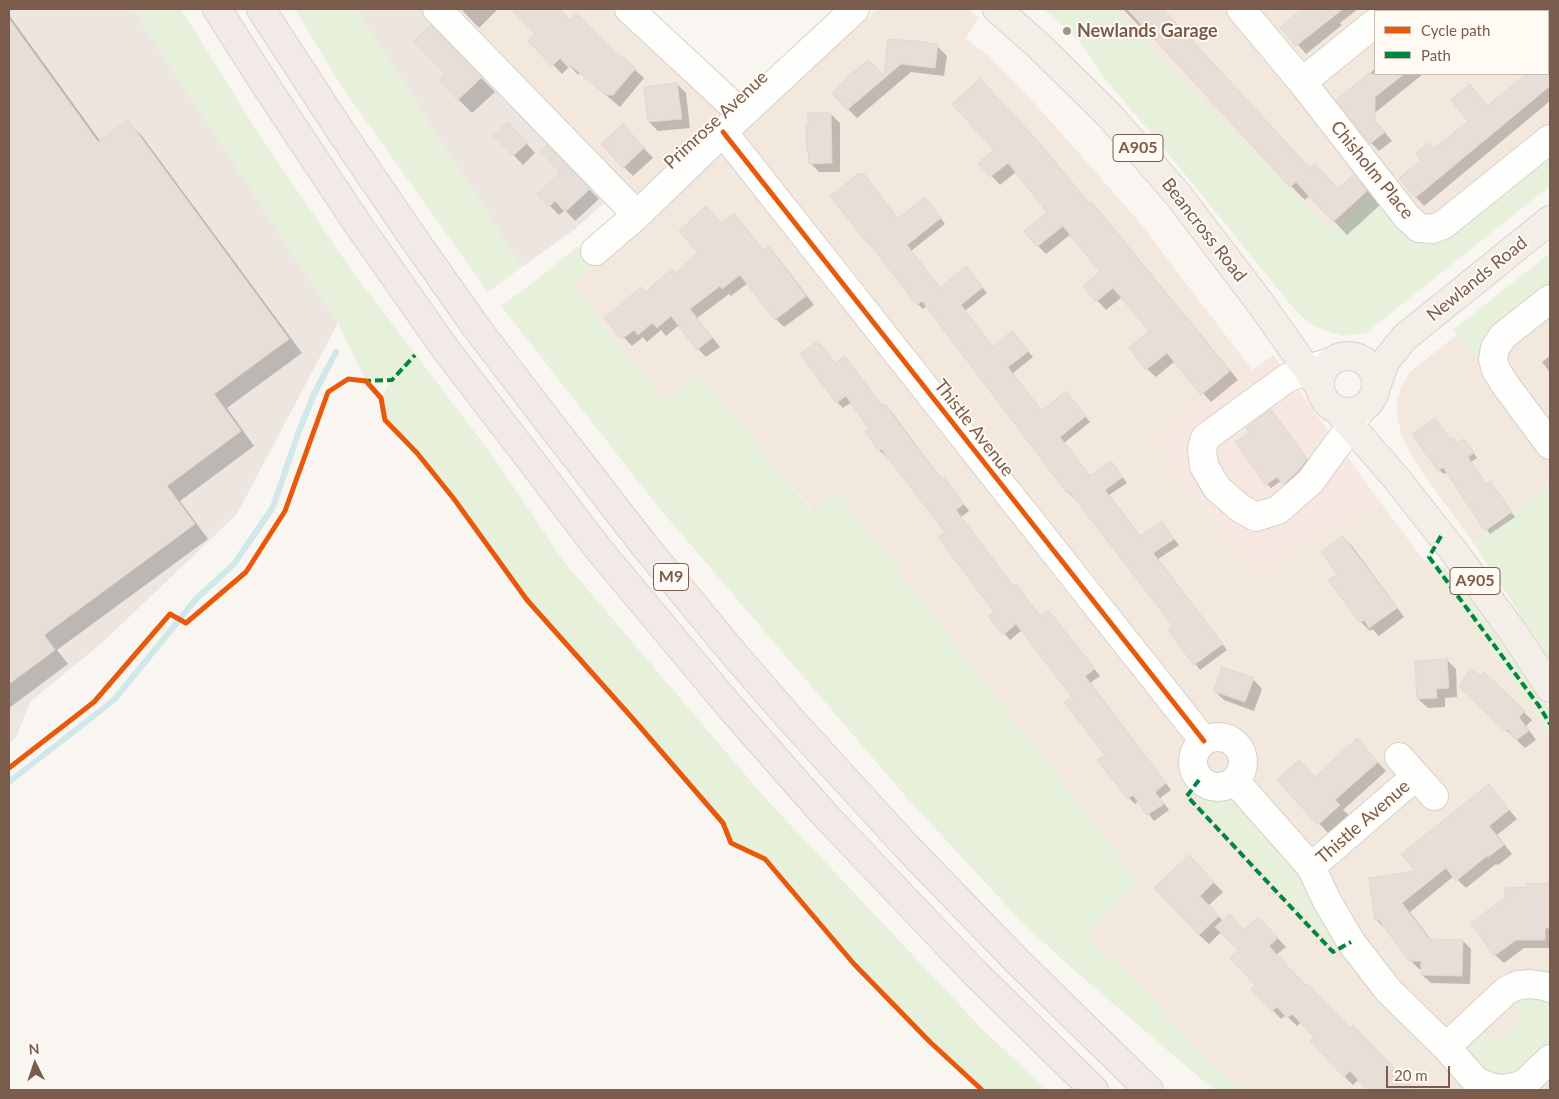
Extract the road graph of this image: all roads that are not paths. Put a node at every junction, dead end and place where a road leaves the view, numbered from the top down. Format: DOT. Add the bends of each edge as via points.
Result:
graph roads {
  1 [pos="217,9"];
  2 [pos="261,9"];
  3 [pos="437,9"];
  4 [pos="629,9"];
  5 [pos="855,9"];
  6 [pos="997,9"];
  7 [pos="1241,9"];
  8 [pos="1374,24"];
  9 [pos="1302,82"];
  10 [pos="742,114"];
  11 [pos="723,132"];
  12 [pos="1550,138"];
  13 [pos="637,215"];
  14 [pos="1550,220"];
  15 [pos="595,251"];
  16 [pos="1550,299"];
  17 [pos="1261,304"];
  18 [pos="1404,338"];
  19 [pos="1330,366"];
  20 [pos="1360,406"];
  21 [pos="1550,445"];
  22 [pos="1396,478"];
  23 [pos="1550,688"];
  24 [pos="1204,741"];
  25 [pos="1235,781"];
  26 [pos="1434,796"];
  27 [pos="1311,867"];
  28 [pos="1018,962"];
  29 [pos="1550,988"];
  30 [pos="1446,1047"];
  31 [pos="1550,1059"];
  32 [pos="1094,1090"];
  33 [pos="1149,1090"];
  34 [pos="1170,1090"];
  1 -- 32 [label="highway, M9" via="302,142 404,289 472,385 600,551 825,816 974,972"];
  2 -- 28 [label="highway, M9" via="418,246 476,327 644,545 837,771"];
  3 -- 13 [label="street"];
  4 -- 10 [label="street"];
  5 -- 10 [label="street, Primrose Avenue"];
  6 -- 17 [label="main road, Beancross Road / A905" via="1110,116 1179,196"];
  7 -- 9 [label="street, Chisholm Place"];
  8 -- 9 [label="street"];
  9 -- 12 [label="street, Chisholm Place" via="1419,228 1432,229 1443,225"];
  10 -- 11 [label="street, Primrose Avenue"];
  11 -- 13 [label="street, Primrose Avenue"];
  11 -- 24 [label="street, Thistle Avenue"];
  13 -- 15 [label="street, Primrose Avenue"];
  14 -- 18 [label="main road, Newlands Road"];
  16 -- 21 [label="street" via="1503,336 1493,358 1496,370"];
  17 -- 19 [label="main road, Beancross Road / A905"];
  17 -- 19 [label="main road, Beancross Road / A905" via="1288,332 1315,350"];
  18 -- 19 [label="main road, Newlands Road"];
  18 -- 20 [label="main road, Newlands Road" via="1385,362"];
  19 -- 20 [label="main road, A905" via="1326,402 1332,408"];
  19 -- 20 [label="main road, A905" via="1359,358 1370,366 1376,380"];
  19 -- 20 [label="street" via="1288,378 1205,438 1202,449 1204,466 1217,488 1256,517 1278,510 1310,482"];
  20 -- 22 [label="main road, A905"];
  20 -- 22 [label="main road, A905" via="1376,417 1382,447"];
  22 -- 23 [label="main road, A905" via="1502,617"];
  24 -- 25 [label="street" via="1222,737 1238,746 1243,764"];
  24 -- 25 [label="street" via="1192,759 1193,770 1199,780 1217,788"];
  25 -- 27 [label="street, Thistle Avenue"];
  26 -- 27 [label="street, Thistle Avenue" via="1407,767"];
  27 -- 30 [label="street, Thistle Avenue" via="1351,942 1388,990"];
  28 -- 33 [label="highway, M9"];
  28 -- 34 [label="highway"];
  29 -- 30 [label="street" via="1530,984 1507,990"];
  30 -- 31 [label="street, Thistle Avenue" via="1476,1081 1503,1089 1524,1084"];
}
